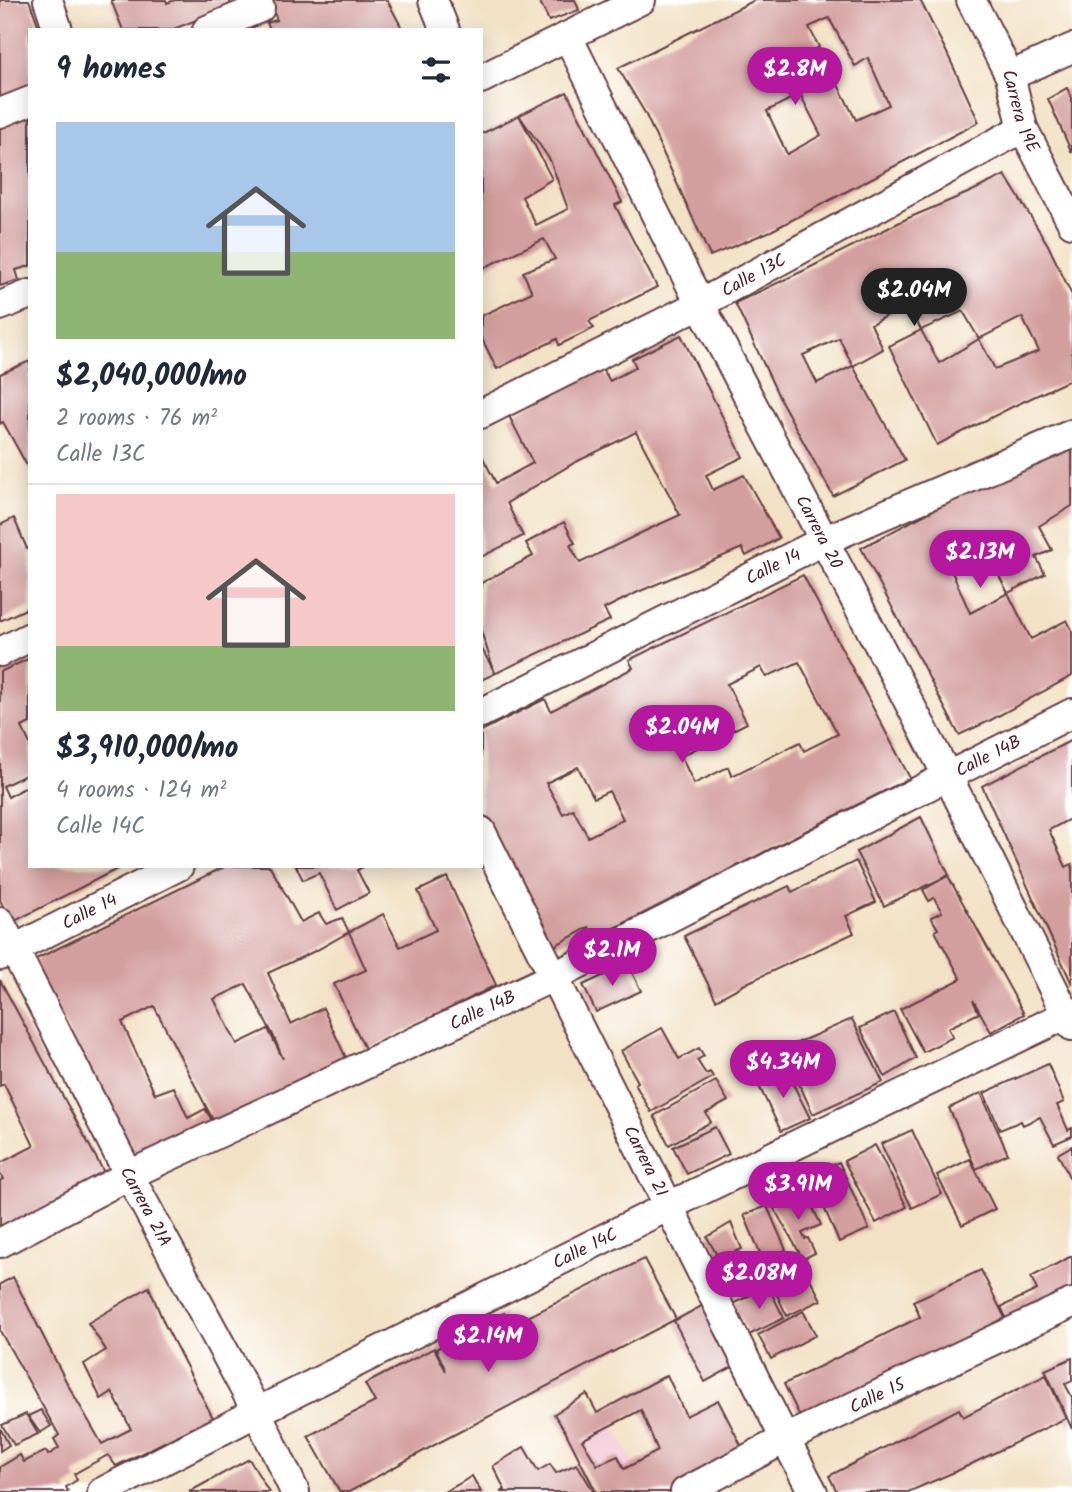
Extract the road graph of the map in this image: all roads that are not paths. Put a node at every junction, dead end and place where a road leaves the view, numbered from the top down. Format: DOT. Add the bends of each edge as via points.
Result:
graph roads {
  1 [pos="48,0"];
  2 [pos="433,0"];
  3 [pos="641,0"];
  4 [pos="971,0"];
  5 [pos="262,13"];
  6 [pos="57,28"];
  7 [pos="213,28"];
  8 [pos="444,28"];
  9 [pos="568,37"];
  10 [pos="1072,48"];
  11 [pos="1010,76"];
  12 [pos="483,78"];
  13 [pos="28,102"];
  14 [pos="0,113"];
  15 [pos="1023,128"];
  16 [pos="1072,223"];
  17 [pos="28,294"];
  18 [pos="700,304"];
  19 [pos="0,306"];
  20 [pos="483,413"];
  21 [pos="1072,434"];
  22 [pos="824,541"];
  23 [pos="28,638"];
  24 [pos="0,652"];
  25 [pos="483,712"];
  26 [pos="1072,713"];
  27 [pos="948,777"];
  28 [pos="483,835"];
  29 [pos="175,868"];
  30 [pos="0,922"];
  31 [pos="7,953"];
  32 [pos="555,976"];
  33 [pos="1070,1018"];
  34 [pos="129,1175"];
  35 [pos="669,1206"];
  36 [pos="0,1243"];
  37 [pos="1072,1303"];
  38 [pos="257,1412"];
  39 [pos="785,1439"];
  40 [pos="102,1492"];
  41 [pos="295,1492"];
  42 [pos="685,1492"];
  43 [pos="813,1492"];
  1 -- 6 [label="street"];
  2 -- 8 [label="street"];
  3 -- 9 [label="street"];
  4 -- 11 [label="street, Carrera 19E"];
  5 -- 7 [label="street"];
  9 -- 12 [label="street"];
  9 -- 18 [label="street, Carrera 20"];
  10 -- 11 [label="street"];
  11 -- 15 [label="street, Carrera 19E"];
  13 -- 14 [label="street"];
  15 -- 16 [label="street, Carrera 19E"];
  15 -- 18 [label="street, Calle 13C"];
  17 -- 19 [label="street"];
  18 -- 20 [label="street, Calle 13C"];
  18 -- 22 [label="street, Carrera 20"];
  21 -- 22 [label="street, Calle 14"];
  22 -- 25 [label="street, Calle 14"];
  22 -- 27 [label="street, Carrera 20"];
  23 -- 24 [label="street"];
  26 -- 27 [label="street, Calle 14B"];
  27 -- 32 [label="street, Calle 14B"];
  27 -- 33 [label="street, Carrera 20"];
  28 -- 32 [label="street, Carrera 21"];
  29 -- 31 [label="street, Calle 14"];
  30 -- 31 [label="street, Carrera 21A"];
  31 -- 34 [label="street, Carrera 21A"];
  32 -- 34 [label="street, Calle 14B"];
  32 -- 35 [label="street, Carrera 21"];
  33 -- 35 [label="street, Calle 14C"];
  34 -- 36 [label="street, Calle 14B"];
  34 -- 38 [label="street, Carrera 21A"];
  35 -- 38 [label="street, Calle 14C"];
  35 -- 39 [label="street, Carrera 21"];
  37 -- 39 [label="street, Calle 15"];
  38 -- 40 [label="street, Calle 14C"];
  38 -- 41 [label="street, Carrera 21A"];
  39 -- 42 [label="street, Calle 15"];
  39 -- 43 [label="street, Carrera 21"];
}
